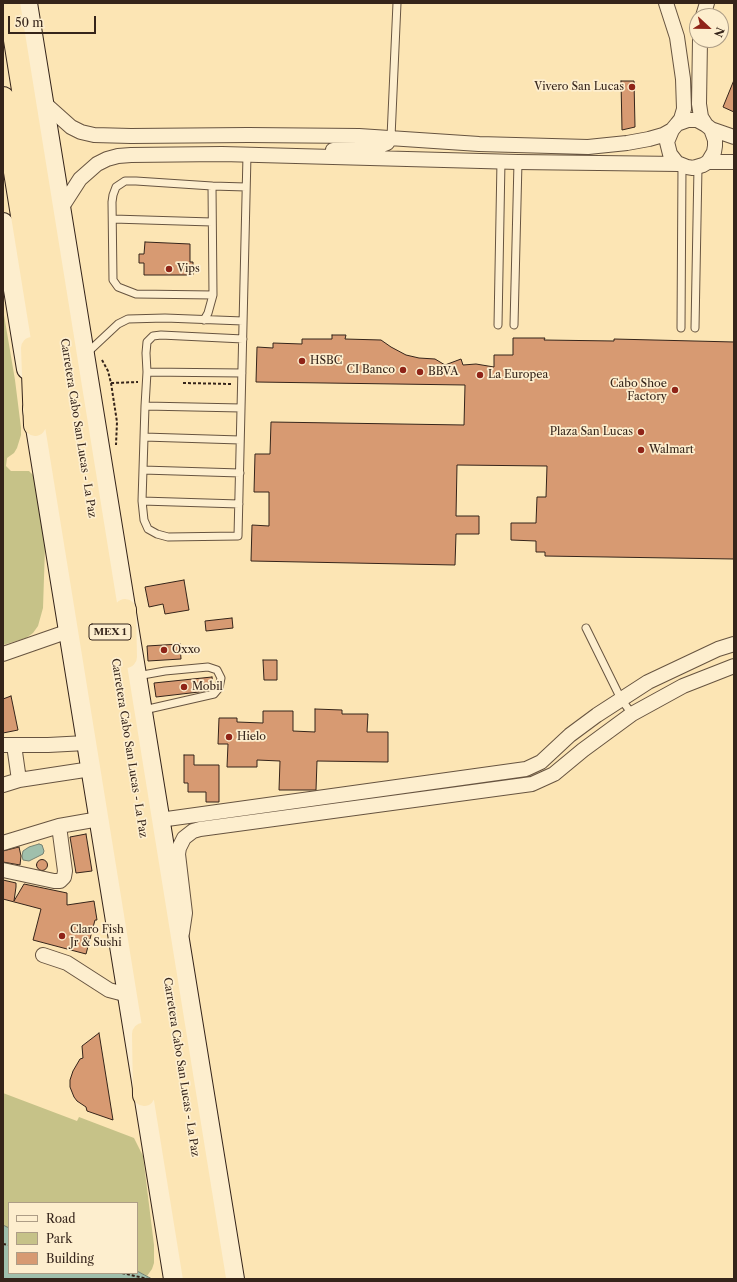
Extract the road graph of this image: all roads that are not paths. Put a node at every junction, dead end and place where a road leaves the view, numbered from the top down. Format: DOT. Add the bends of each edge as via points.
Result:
graph roads {
  1 [pos="9,3"];
  2 [pos="27,3"];
  3 [pos="398,3"];
  4 [pos="666,3"];
  5 [pos="700,48"];
  6 [pos="3,98"];
  7 [pos="43,102"];
  8 [pos="674,127"];
  9 [pos="709,127"];
  10 [pos="734,137"];
  11 [pos="391,138"];
  12 [pos="247,155"];
  13 [pos="324,157"];
  14 [pos="501,161"];
  15 [pos="518,162"];
  16 [pos="734,162"];
  17 [pos="703,164"];
  18 [pos="680,165"];
  19 [pos="212,186"];
  20 [pos="246,187"];
  21 [pos="60,210"];
  22 [pos="112,219"];
  23 [pos="212,222"];
  24 [pos="3,223"];
  25 [pos="26,239"];
  26 [pos="213,294"];
  27 [pos="204,320"];
  28 [pos="243,321"];
  29 [pos="498,325"];
  30 [pos="514,325"];
  31 [pos="681,328"];
  32 [pos="695,328"];
  33 [pos="243,339"];
  34 [pos="93,358"];
  35 [pos="147,372"];
  36 [pos="242,373"];
  37 [pos="144,406"];
  38 [pos="241,408"];
  39 [pos="36,425"];
  40 [pos="144,437"];
  41 [pos="240,440"];
  42 [pos="143,470"];
  43 [pos="240,473"];
  44 [pos="142,500"];
  45 [pos="239,504"];
  46 [pos="125,610"];
  47 [pos="586,628"];
  48 [pos="69,631"];
  49 [pos="734,644"];
  50 [pos="3,654"];
  51 [pos="734,666"];
  52 [pos="136,676"];
  53 [pos="621,699"];
  54 [pos="142,710"];
  55 [pos="632,714"];
  56 [pos="86,743"];
  57 [pos="8,745"];
  58 [pos="132,768"];
  59 [pos="91,769"];
  60 [pos="19,780"];
  61 [pos="3,785"];
  62 [pos="158,811"];
  63 [pos="99,818"];
  64 [pos="58,826"];
  65 [pos="3,843"];
  66 [pos="3,870"];
  67 [pos="180,946"];
  68 [pos="141,955"];
  69 [pos="43,956"];
  70 [pos="128,995"];
  71 [pos="144,1095"];
  72 [pos="203,1270"];
  73 [pos="174,1279"];
  74 [pos="234,1279"];
  1 -- 58 [label="highway, Carretera Cabo San Lucas - La Paz / MEX 1"];
  2 -- 7 [label="main road"];
  3 -- 11 [label="lane"];
  4 -- 8 [label="street" via="677,37 683,80 684,109 681,119"];
  5 -- 9 [label="street" via="700,104 702,117"];
  6 -- 25 [label="highway, Carretera Cabo San Lucas - La Paz / MEX 1"];
  7 -- 11 [label="street" via="71,127 94,135"];
  7 -- 21 [label="main road"];
  8 -- 9 [label="street" via="692,120"];
  8 -- 11 [label="street" via="663,135 649,139 588,147"];
  8 -- 18 [label="street" via="667,142 673,160"];
  9 -- 10 [label="street"];
  9 -- 17 [label="street" via="715,146 714,152"];
  11 -- 13 [label="street" via="377,147 335,149"];
  12 -- 13 [label="street"];
  12 -- 20 [label="lane"];
  12 -- 21 [label="street" via="131,155 107,159 80,179"];
  13 -- 14 [label="street"];
  14 -- 15 [label="street"];
  14 -- 29 [label="lane"];
  15 -- 18 [label="street"];
  15 -- 30 [label="lane"];
  16 -- 17 [label="street"];
  17 -- 18 [label="street" via="693,168"];
  17 -- 32 [label="lane"];
  18 -- 31 [label="lane"];
  19 -- 20 [label="lane"];
  19 -- 22 [label="lane" via="125,181 116,187 113,195"];
  19 -- 23 [label="lane"];
  20 -- 28 [label="lane"];
  21 -- 34 [label="main road"];
  22 -- 23 [label="lane"];
  22 -- 26 [label="lane" via="113,280 118,287 136,294"];
  23 -- 26 [label="lane"];
  24 -- 39 [label="main road"];
  25 -- 39 [label="highway"];
  25 -- 68 [label="highway, Carretera Cabo San Lucas - La Paz / MEX 1"];
  26 -- 27 [label="lane"];
  27 -- 28 [label="lane"];
  27 -- 34 [label="lane" via="128,319 118,324"];
  28 -- 33 [label="lane"];
  33 -- 35 [label="lane" via="153,336 148,342 146,354"];
  33 -- 36 [label="lane"];
  34 -- 46 [label="main road"];
  35 -- 36 [label="lane"];
  35 -- 37 [label="lane"];
  36 -- 38 [label="lane"];
  37 -- 38 [label="lane"];
  37 -- 40 [label="lane"];
  38 -- 41 [label="lane"];
  39 -- 48 [label="main road"];
  40 -- 41 [label="lane"];
  40 -- 42 [label="lane"];
  41 -- 43 [label="lane"];
  42 -- 43 [label="lane"];
  42 -- 44 [label="lane"];
  43 -- 45 [label="lane"];
  44 -- 45 [label="lane"];
  44 -- 45 [label="lane" via="144,520 148,529 168,537 238,536"];
  46 -- 52 [label="main road"];
  46 -- 58 [label="highway"];
  47 -- 53 [label="lane"];
  48 -- 50 [label="street"];
  48 -- 56 [label="main road"];
  49 -- 53 [label="street" via="676,668"];
  51 -- 55 [label="street" via="683,686"];
  52 -- 54 [label="main road"];
  52 -- 54 [label="lane" via="208,668 217,670 221,678 219,688 214,694"];
  53 -- 55 [label="lane"];
  53 -- 62 [label="street" via="570,735 541,762 520,771 168,819 162,817"];
  54 -- 62 [label="main road"];
  55 -- 67 [label="street" via="554,774 532,784 193,831 184,838 178,852 185,913"];
  56 -- 57 [label="street"];
  56 -- 59 [label="main road"];
  57 -- 60 [label="street"];
  58 -- 72 [label="highway, Carretera Cabo San Lucas - La Paz / MEX 1"];
  59 -- 60 [label="street"];
  59 -- 63 [label="main road"];
  60 -- 61 [label="street"];
  62 -- 67 [label="main road"];
  63 -- 64 [label="street"];
  63 -- 70 [label="main road"];
  64 -- 65 [label="street"];
  64 -- 66 [label="street" via="65,871 60,881"];
  67 -- 74 [label="main road"];
  68 -- 71 [label="highway"];
  68 -- 72 [label="highway, Carretera Cabo San Lucas - La Paz / MEX 1"];
  69 -- 70 [label="street" via="67,964 109,990"];
  70 -- 71 [label="main road"];
  71 -- 73 [label="main road"];
}
